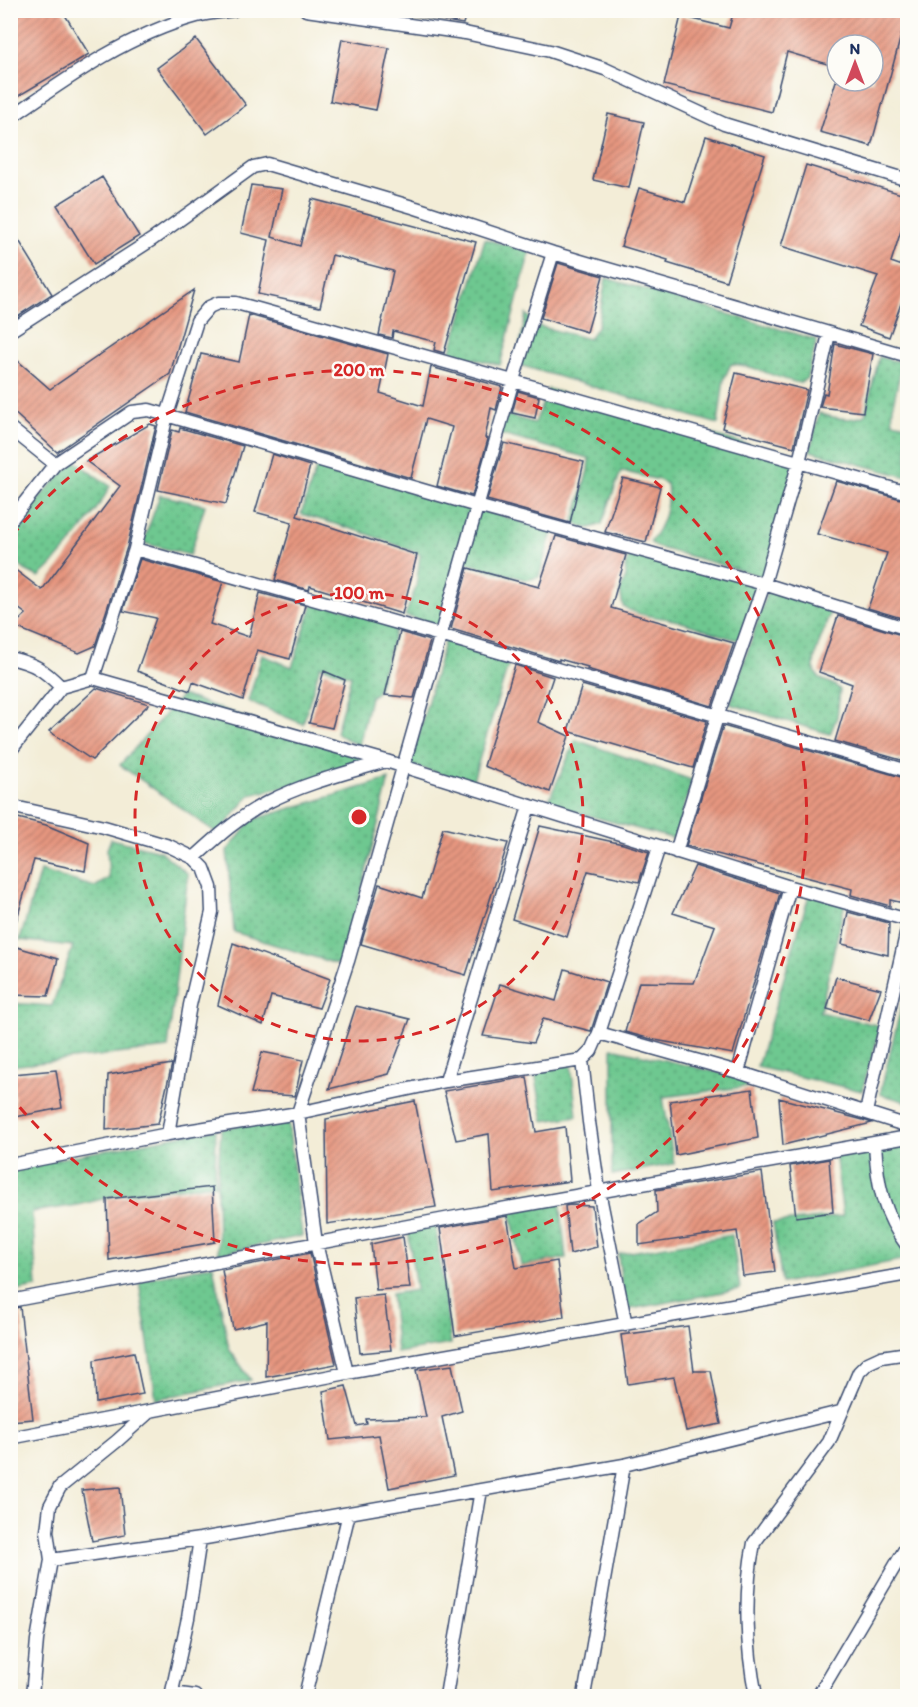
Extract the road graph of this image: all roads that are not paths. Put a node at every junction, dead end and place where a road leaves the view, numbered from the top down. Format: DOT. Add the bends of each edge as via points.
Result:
graph roads {
  1 [pos="234,10"];
  2 [pos="306,10"];
  3 [pos="10,118"];
  4 [pos="908,180"];
  5 [pos="553,253"];
  6 [pos="10,331"];
  7 [pos="829,334"];
  8 [pos="908,356"];
  9 [pos="513,380"];
  10 [pos="167,415"];
  11 [pos="10,428"];
  12 [pos="799,462"];
  13 [pos="55,464"];
  14 [pos="908,493"];
  15 [pos="477,506"];
  16 [pos="10,521"];
  17 [pos="135,549"];
  18 [pos="764,584"];
  19 [pos="908,629"];
  20 [pos="440,635"];
  21 [pos="10,658"];
  22 [pos="93,678"];
  23 [pos="61,687"];
  24 [pos="717,717"];
  25 [pos="10,751"];
  26 [pos="386,761"];
  27 [pos="403,767"];
  28 [pos="908,771"];
  29 [pos="10,806"];
  30 [pos="529,806"];
  31 [pos="659,847"];
  32 [pos="676,852"];
  33 [pos="194,858"];
  34 [pos="790,887"];
  35 [pos="908,920"];
  36 [pos="908,926"];
  37 [pos="599,1033"];
  38 [pos="582,1060"];
  39 [pos="738,1072"];
  40 [pos="446,1081"];
  41 [pos="866,1112"];
  42 [pos="298,1113"];
  43 [pos="908,1126"];
  44 [pos="168,1134"];
  45 [pos="908,1137"];
  46 [pos="875,1143"];
  47 [pos="10,1165"];
  48 [pos="599,1191"];
  49 [pos="316,1243"];
  50 [pos="908,1247"];
  51 [pos="908,1274"];
  52 [pos="10,1301"];
  53 [pos="626,1325"];
  54 [pos="908,1353"];
  55 [pos="347,1373"];
  56 [pos="148,1412"];
  57 [pos="840,1412"];
  58 [pos="10,1438"];
  59 [pos="624,1465"];
  60 [pos="482,1490"];
  61 [pos="349,1513"];
  62 [pos="200,1539"];
  63 [pos="908,1544"];
  64 [pos="51,1560"];
  65 [pos="172,1695"];
  66 [pos="32,1696"];
  67 [pos="195,1696"];
  68 [pos="305,1696"];
  69 [pos="446,1696"];
  70 [pos="584,1696"];
  71 [pos="756,1696"];
  72 [pos="818,1696"];
  1 -- 3 [label="street" via="198,16 124,44"];
  2 -- 4 [label="street" via="465,33 550,51 605,69 724,124"];
  5 -- 6 [label="street" via="416,208 279,167 259,165"];
  5 -- 7 [label="street"];
  5 -- 9 [label="street"];
  7 -- 8 [label="street"];
  7 -- 12 [label="street"];
  9 -- 10 [label="street" via="227,302 209,307 197,321"];
  9 -- 12 [label="street"];
  9 -- 15 [label="street"];
  10 -- 13 [label="street" via="149,410 132,412"];
  10 -- 15 [label="street"];
  10 -- 17 [label="street"];
  11 -- 13 [label="street"];
  12 -- 14 [label="street"];
  12 -- 18 [label="street"];
  13 -- 16 [label="street"];
  15 -- 18 [label="street"];
  15 -- 20 [label="street"];
  17 -- 20 [label="street"];
  17 -- 22 [label="street"];
  18 -- 19 [label="street"];
  18 -- 24 [label="street"];
  20 -- 24 [label="street"];
  20 -- 27 [label="street"];
  21 -- 23 [label="street" via="37,666"];
  22 -- 23 [label="street"];
  22 -- 26 [label="street"];
  23 -- 25 [label="street"];
  24 -- 28 [label="street"];
  24 -- 32 [label="street"];
  26 -- 27 [label="street"];
  26 -- 33 [label="street" via="299,787 267,802 234,823"];
  27 -- 30 [label="street"];
  27 -- 42 [label="street" via="348,961"];
  29 -- 33 [label="street" via="170,846"];
  30 -- 31 [label="street"];
  30 -- 40 [label="street"];
  31 -- 32 [label="street"];
  31 -- 37 [label="street"];
  32 -- 34 [label="street"];
  33 -- 44 [label="street" via="204,868 211,887 213,912 190,1005"];
  34 -- 35 [label="street"];
  34 -- 39 [label="street"];
  36 -- 41 [label="street"];
  37 -- 38 [label="street"];
  37 -- 39 [label="street"];
  38 -- 40 [label="street"];
  38 -- 48 [label="street"];
  39 -- 41 [label="street"];
  40 -- 42 [label="street"];
  41 -- 43 [label="street"];
  42 -- 44 [label="street"];
  42 -- 49 [label="street"];
  44 -- 47 [label="street"];
  45 -- 46 [label="street"];
  46 -- 48 [label="street"];
  46 -- 50 [label="street" via="879,1189 891,1221"];
  48 -- 49 [label="street"];
  48 -- 53 [label="street"];
  49 -- 52 [label="street"];
  49 -- 55 [label="street"];
  51 -- 53 [label="street"];
  53 -- 55 [label="street"];
  54 -- 57 [label="street" via="868,1363 859,1372"];
  55 -- 56 [label="street"];
  56 -- 58 [label="street"];
  56 -- 64 [label="street" via="60,1487 50,1506 47,1531"];
  57 -- 59 [label="street"];
  57 -- 71 [label="street" via="829,1442 754,1543 748,1612"];
  59 -- 60 [label="street"];
  59 -- 70 [label="street"];
  60 -- 61 [label="street"];
  60 -- 69 [label="street"];
  61 -- 62 [label="street"];
  61 -- 68 [label="street"];
  62 -- 64 [label="street"];
  62 -- 65 [label="street"];
  63 -- 72 [label="street"];
  64 -- 66 [label="street"];
  65 -- 67 [label="street"];
}
